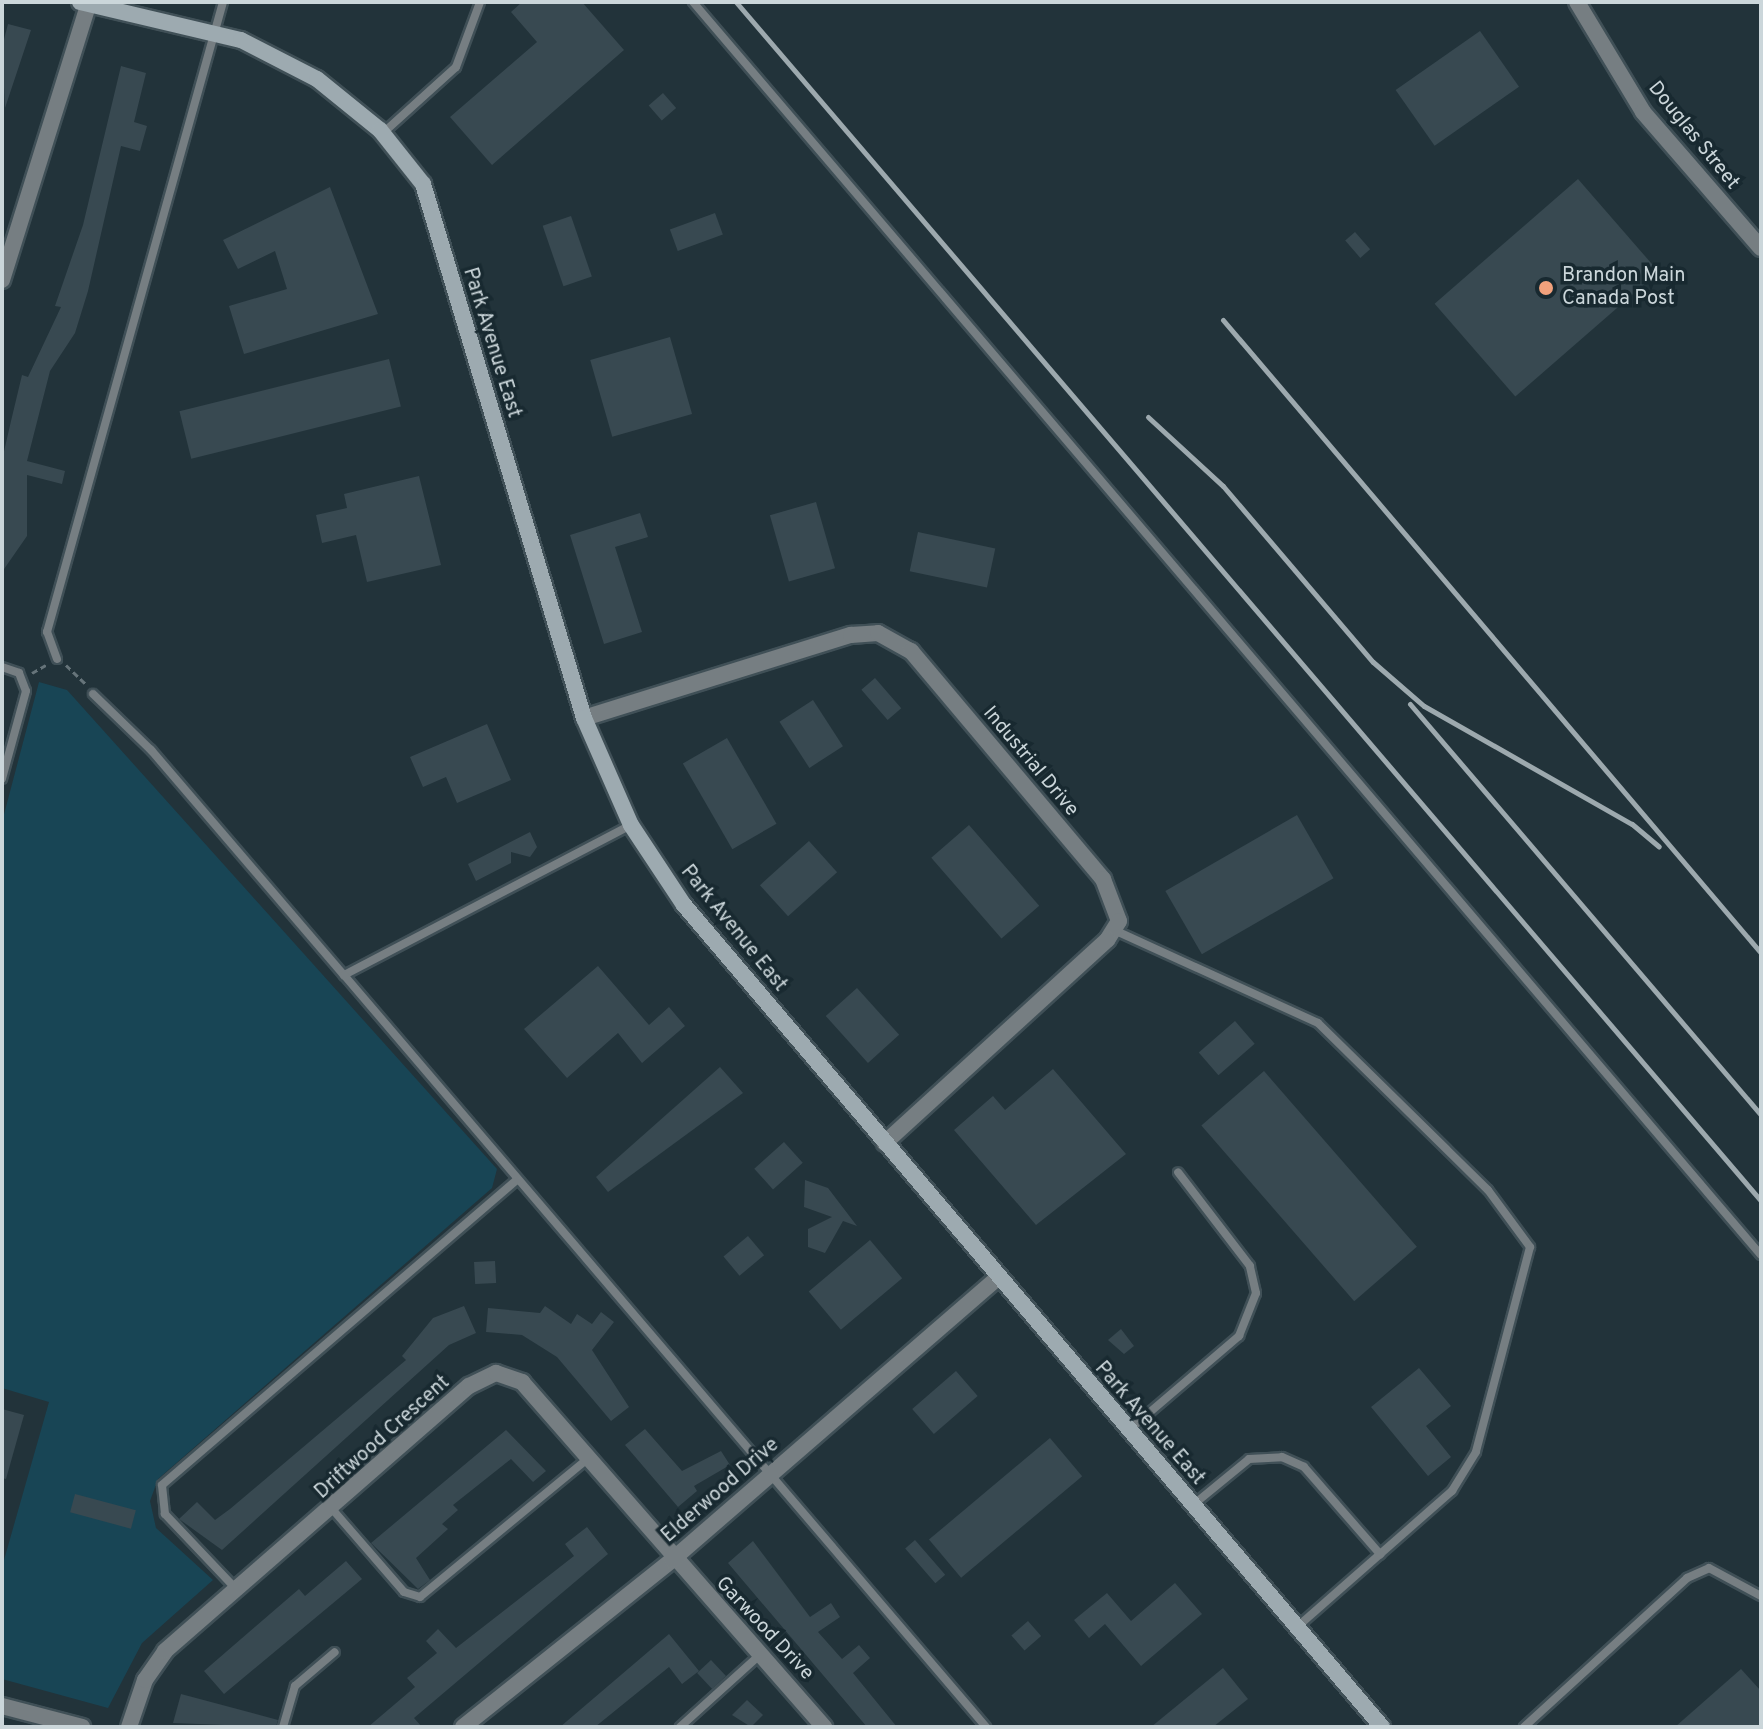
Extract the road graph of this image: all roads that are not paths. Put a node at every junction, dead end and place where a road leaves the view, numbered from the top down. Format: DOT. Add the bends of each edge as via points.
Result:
graph roads {
  1 [pos="223,2"];
  2 [pos="480,2"];
  3 [pos="693,2"];
  4 [pos="1577,2"];
  5 [pos="86,3"];
  6 [pos="214,34"];
  7 [pos="383,133"];
  8 [pos="1761,248"];
  9 [pos="2,280"];
  10 [pos="57,659"];
  11 [pos="2,667"];
  12 [pos="93,694"];
  13 [pos="584,718"];
  14 [pos="2,779"];
  15 [pos="631,825"];
  16 [pos="1113,930"];
  17 [pos="344,975"];
  18 [pos="885,1143"];
  19 [pos="1178,1172"];
  20 [pos="516,1180"];
  21 [pos="1761,1255"];
  22 [pos="998,1278"];
  23 [pos="1128,1431"];
  24 [pos="586,1460"];
  25 [pos="769,1476"];
  26 [pos="1192,1505"];
  27 [pos="333,1510"];
  28 [pos="1380,1554"];
  29 [pos="672,1560"];
  30 [pos="237,1590"];
  31 [pos="1761,1596"];
  32 [pos="1296,1627"];
  33 [pos="335,1652"];
  34 [pos="762,1653"];
  35 [pos="2,1706"];
  36 [pos="82,1727"];
  37 [pos="129,1727"];
  38 [pos="283,1727"];
  39 [pos="463,1727"];
  40 [pos="680,1727"];
  41 [pos="824,1727"];
  42 [pos="986,1727"];
  43 [pos="1382,1727"];
  44 [pos="1524,1727"];
  1 -- 6 [label="lane"];
  2 -- 7 [label="lane" via="456,67"];
  3 -- 21 [label="lane"];
  4 -- 8 [label="street, Douglas Street" via="1643,112"];
  5 -- 6 [label="street, Park Avenue East"];
  5 -- 9 [label="street"];
  6 -- 7 [label="street, Park Avenue East" via="317,79"];
  6 -- 10 [label="lane" via="47,632"];
  7 -- 13 [label="street, Park Avenue East" via="423,184"];
  11 -- 14 [label="lane" via="19,673 26,691"];
  12 -- 17 [label="lane" via="151,750"];
  13 -- 15 [label="street, Park Avenue East"];
  13 -- 16 [label="street, Industrial Drive" via="851,635 878,633 911,651 1103,879 1119,921"];
  15 -- 17 [label="lane"];
  15 -- 18 [label="street, Park Avenue East" via="684,905"];
  16 -- 18 [label="street"];
  16 -- 28 [label="lane" via="1318,1023 1488,1190 1530,1247 1476,1452 1452,1491"];
  17 -- 20 [label="lane"];
  18 -- 22 [label="street, Park Avenue East"];
  19 -- 23 [label="lane" via="1250,1266 1256,1293 1239,1336"];
  20 -- 25 [label="lane"];
  20 -- 30 [label="lane" via="162,1485 165,1514"];
  22 -- 23 [label="street, Park Avenue East"];
  22 -- 25 [label="street, Elderwood Drive"];
  23 -- 26 [label="street, Park Avenue East"];
  24 -- 27 [label="lane" via="420,1597 404,1592"];
  24 -- 27 [label="street, Driftwood Crescent" via="522,1382 496,1373 469,1386"];
  24 -- 29 [label="street, Driftwood Crescent"];
  25 -- 29 [label="street, Elderwood Drive"];
  25 -- 42 [label="lane"];
  26 -- 28 [label="lane" via="1249,1459 1282,1457 1304,1467"];
  26 -- 32 [label="street, Park Avenue East"];
  27 -- 30 [label="street, Driftwood Crescent"];
  28 -- 32 [label="lane"];
  29 -- 34 [label="street, Garwood Drive"];
  29 -- 39 [label="street, Elderwood Drive"];
  30 -- 37 [label="street, Driftwood Crescent" via="154,1665"];
  31 -- 44 [label="lane" via="1709,1568 1687,1578"];
  32 -- 43 [label="street, Park Avenue East"];
  33 -- 38 [label="lane" via="295,1686"];
  34 -- 40 [label="lane"];
  34 -- 41 [label="street, Garwood Drive"];
  35 -- 36 [label="street"];
}
